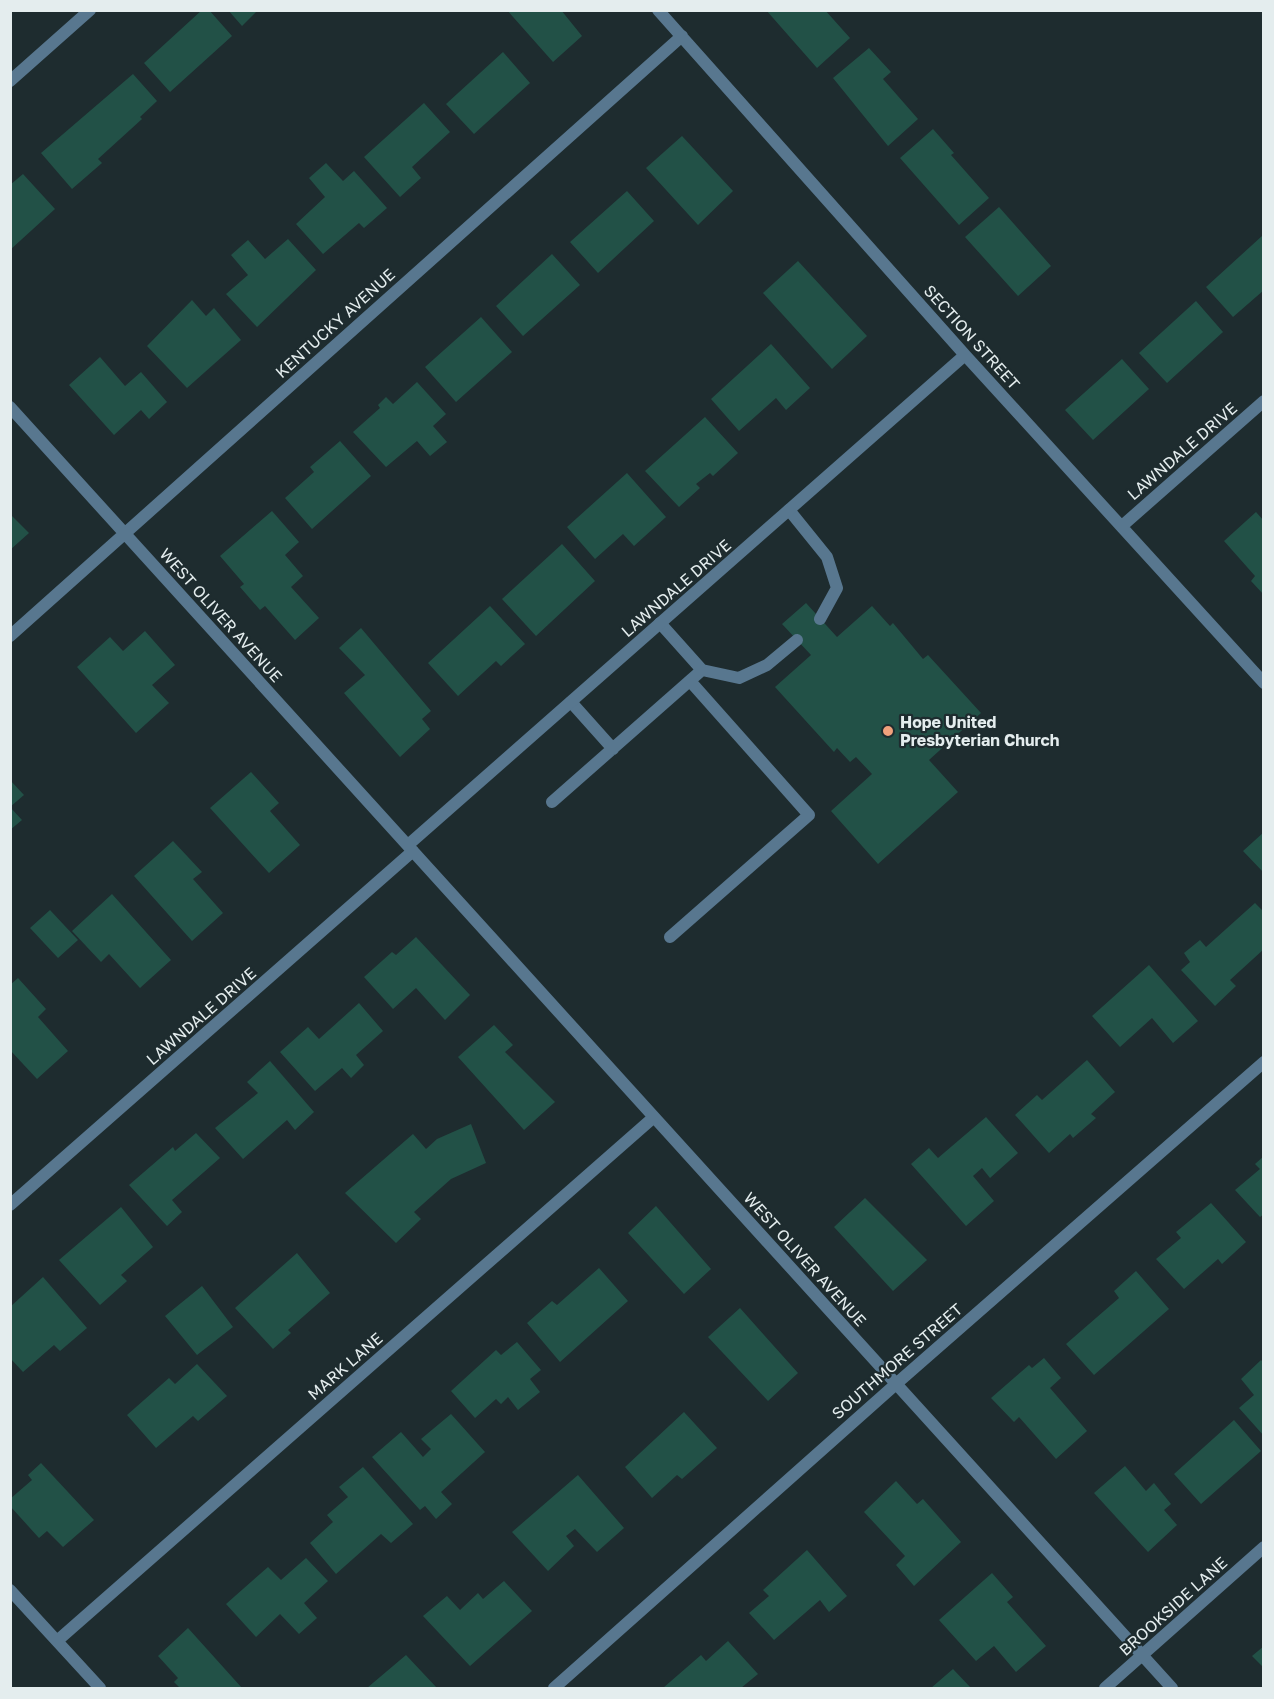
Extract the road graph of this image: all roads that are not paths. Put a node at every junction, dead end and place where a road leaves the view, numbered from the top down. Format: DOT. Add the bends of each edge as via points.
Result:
graph roads {
  1 [pos="90,10"];
  2 [pos="658,10"];
  3 [pos="682,36"];
  4 [pos="10,81"];
  5 [pos="965,355"];
  6 [pos="1263,401"];
  7 [pos="10,407"];
  8 [pos="789,510"];
  9 [pos="1122,526"];
  10 [pos="124,532"];
  11 [pos="820,619"];
  12 [pos="660,623"];
  13 [pos="10,636"];
  14 [pos="797,640"];
  15 [pos="702,670"];
  16 [pos="690,681"];
  17 [pos="1263,683"];
  18 [pos="571,702"];
  19 [pos="613,749"];
  20 [pos="552,802"];
  21 [pos="411,848"];
  22 [pos="670,937"];
  23 [pos="1263,1062"];
  24 [pos="654,1117"];
  25 [pos="10,1205"];
  26 [pos="896,1384"];
  27 [pos="1263,1547"];
  28 [pos="10,1590"];
  29 [pos="57,1641"];
  30 [pos="1143,1656"];
  31 [pos="100,1689"];
  32 [pos="554,1689"];
  33 [pos="1105,1689"];
  34 [pos="1173,1689"];
  1 -- 4 [label="street"];
  2 -- 3 [label="street, SECTION STREET"];
  3 -- 5 [label="street, SECTION STREET"];
  3 -- 10 [label="street, KENTUCKY AVENUE"];
  5 -- 8 [label="street, LAWNDALE DRIVE"];
  5 -- 9 [label="street, SECTION STREET"];
  6 -- 9 [label="street, LAWNDALE DRIVE"];
  7 -- 10 [label="street, WEST OLIVER AVENUE"];
  8 -- 11 [label="street" via="827,557 837,588"];
  8 -- 12 [label="street, LAWNDALE DRIVE"];
  9 -- 17 [label="street, SECTION STREET"];
  10 -- 13 [label="street, KENTUCKY AVENUE"];
  10 -- 21 [label="street, WEST OLIVER AVENUE"];
  12 -- 15 [label="street"];
  12 -- 18 [label="street, LAWNDALE DRIVE"];
  14 -- 15 [label="street" via="767,665 739,678"];
  15 -- 16 [label="street"];
  16 -- 19 [label="street"];
  16 -- 22 [label="street" via="808,815"];
  18 -- 19 [label="street"];
  18 -- 21 [label="street, LAWNDALE DRIVE"];
  19 -- 20 [label="street"];
  21 -- 24 [label="street, WEST OLIVER AVENUE"];
  21 -- 25 [label="street, LAWNDALE DRIVE"];
  23 -- 26 [label="street, SOUTHMORE STREET"];
  24 -- 26 [label="street, WEST OLIVER AVENUE"];
  24 -- 29 [label="street, MARK LANE"];
  26 -- 30 [label="street, WEST OLIVER AVENUE"];
  26 -- 32 [label="street, SOUTHMORE STREET"];
  27 -- 30 [label="street, BROOKSIDE LANE"];
  28 -- 29 [label="street"];
  29 -- 31 [label="street"];
  30 -- 33 [label="street, BROOKSIDE LANE"];
  30 -- 34 [label="street, WEST OLIVER AVENUE"];
}
